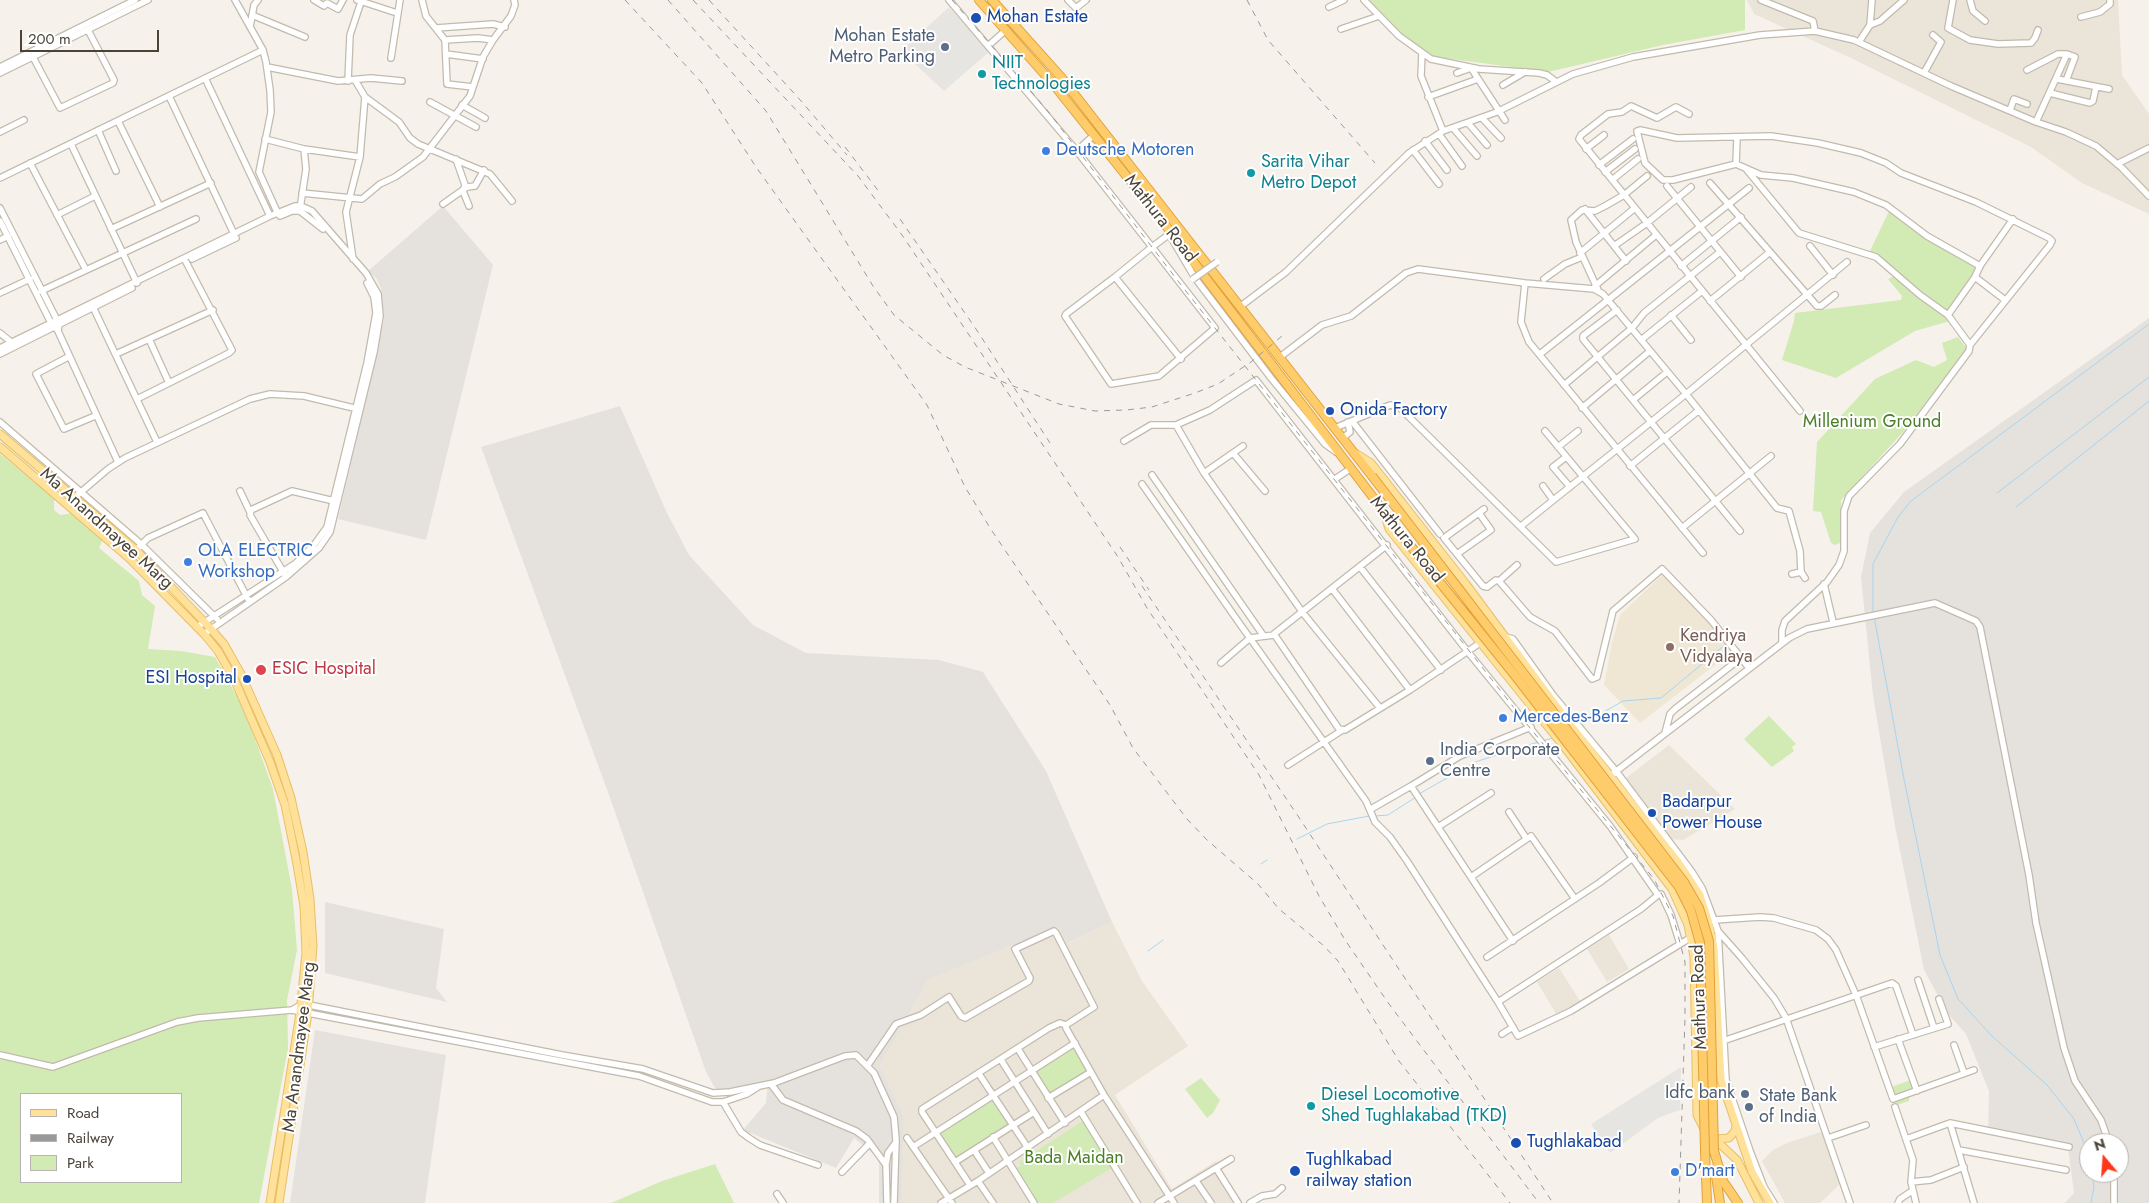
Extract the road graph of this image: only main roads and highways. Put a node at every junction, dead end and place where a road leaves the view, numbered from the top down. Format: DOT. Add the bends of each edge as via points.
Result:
graph roads {
  1 [pos="980,0"];
  2 [pos="992,0"];
  3 [pos="0,434"];
  4 [pos="0,447"];
  5 [pos="1353,452"];
  6 [pos="1384,512"];
  7 [pos="1595,757"];
  8 [pos="1580,767"];
  9 [pos="1639,808"];
  10 [pos="1620,819"];
  11 [pos="1721,1080"];
  12 [pos="1696,1082"];
  13 [pos="1735,1122"];
  14 [pos="1711,1137"];
  15 [pos="1714,1155"];
  16 [pos="1706,1162"];
  17 [pos="270,1203"];
  18 [pos="279,1203"];
  19 [pos="1707,1203"];
  20 [pos="1712,1203"];
  21 [pos="1720,1203"];
  22 [pos="1738,1203"];
  23 [pos="1758,1203"];
  24 [pos="1770,1203"];
  1 -- 6 [label="highway, Mathura Road" via="1163,222"];
  2 -- 5 [label="highway, Mathura Road" via="1061,77"];
  3 -- 18 [label="main road, Ma Anandmayee Marg" via="136,550 206,622 229,653 261,714 291,798 310,899 313,946 308,1009"];
  4 -- 17 [label="main road, Ma Anandmayee Marg" via="130,558 204,634 235,680 285,805 304,906 306,953"];
  5 -- 7 [label="main road, Mathura Road" via="1371,463"];
  5 -- 15 [label="highway, Mathura Road, bridge" via="1684,882 1699,908 1709,941"];
  6 -- 8 [label="main road, Mathura Road" via="1389,528"];
  6 -- 16 [label="highway, Mathura Road, bridge" via="1514,673 1679,887 1691,911 1700,943"];
  7 -- 8 [label="main road"];
  7 -- 9 [label="main road, Mathura Road" via="1613,773"];
  8 -- 10 [label="main road, Mathura Road"];
  9 -- 10 [label="main road"];
  9 -- 11 [label="main road, Mathura Road" via="1700,895 1712,922"];
  10 -- 12 [label="main road, Mathura Road" via="1672,889 1688,925 1694,957"];
  11 -- 12 [label="main road"];
  11 -- 13 [label="main road, Mathura Road"];
  12 -- 14 [label="main road, Mathura Road" via="1697,1115"];
  13 -- 14 [label="main road" via="1735,1132 1729,1138"];
  13 -- 24 [label="main road, Mathura Road" via="1755,1180"];
  14 -- 23 [label="main road, Mathura Road" via="1737,1160"];
  15 -- 21 [label="highway"];
  15 -- 22 [label="highway, Mathura Road" via="1727,1188"];
  16 -- 19 [label="highway, Mathura Road"];
  16 -- 20 [label="highway"];
}
